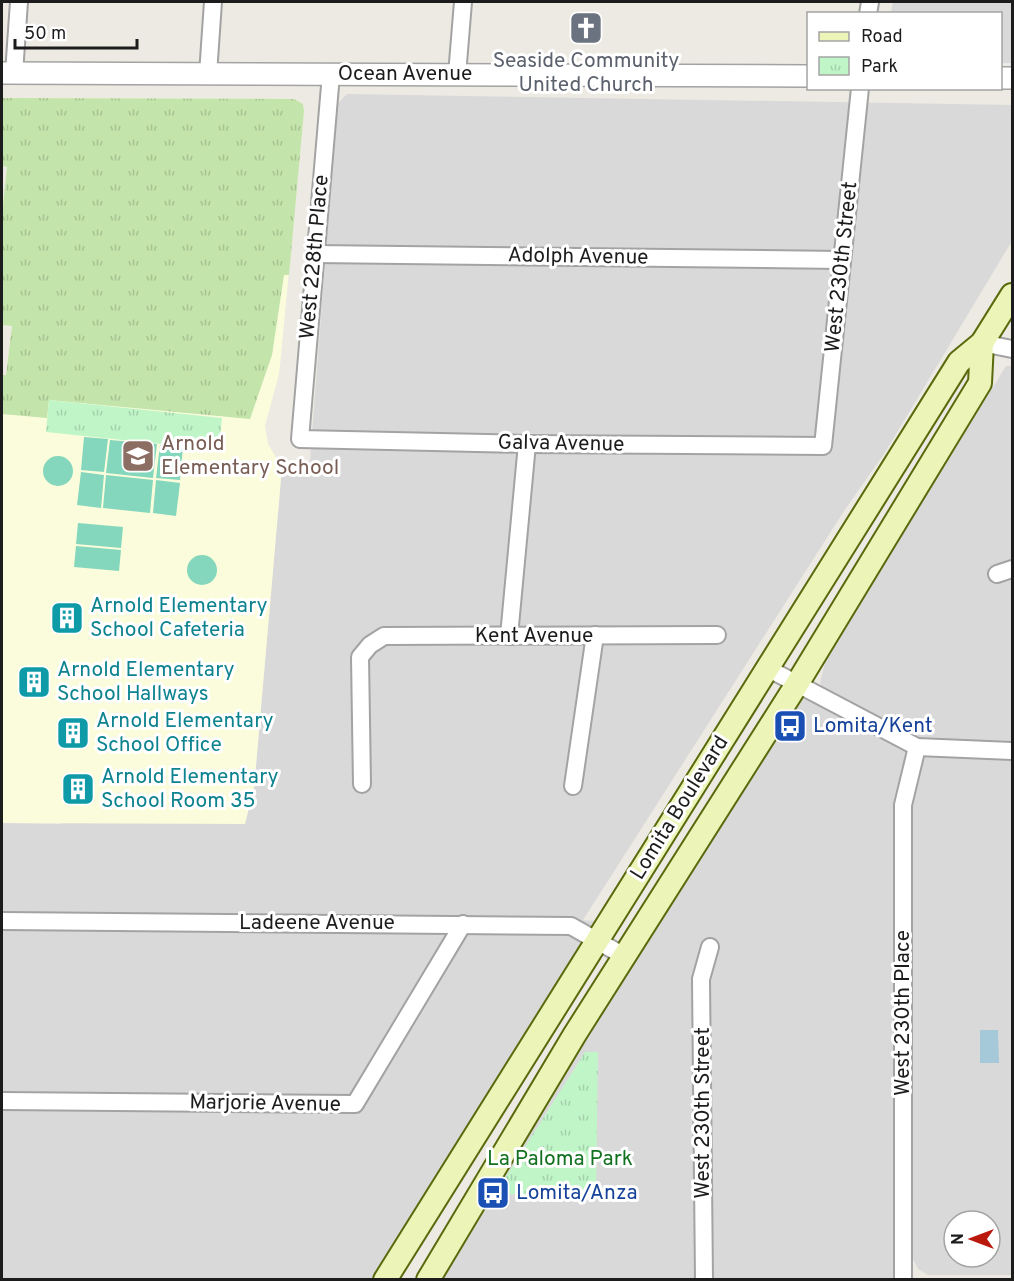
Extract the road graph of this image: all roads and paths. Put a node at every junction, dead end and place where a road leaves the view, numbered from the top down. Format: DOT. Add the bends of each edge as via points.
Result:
graph roads {
  1 [pos="19,2"];
  2 [pos="213,2"];
  3 [pos="463,2"];
  4 [pos="8,73"];
  5 [pos="208,74"];
  6 [pos="331,74"];
  7 [pos="456,75"];
  8 [pos="807,76"];
  9 [pos="860,90"];
  10 [pos="314,254"];
  11 [pos="842,260"];
  12 [pos="1012,296"];
  13 [pos="982,344"];
  14 [pos="1012,349"];
  15 [pos="300,440"];
  16 [pos="527,444"];
  17 [pos="823,446"];
  18 [pos="595,635"];
  19 [pos="717,635"];
  20 [pos="509,636"];
  21 [pos="767,668"];
  22 [pos="797,684"];
  23 [pos="917,747"];
  24 [pos="1012,751"];
  25 [pos="362,784"];
  26 [pos="573,786"];
  27 [pos="2,921"];
  28 [pos="463,924"];
  29 [pos="597,940"];
  30 [pos="710,947"];
  31 [pos="624,956"];
  32 [pos="2,1101"];
  33 [pos="385,1280"];
  34 [pos="428,1280"];
  35 [pos="704,1280"];
  36 [pos="903,1280"];
  1 -- 4 [label="street"];
  2 -- 5 [label="street"];
  3 -- 7 [label="street"];
  4 -- 5 [label="street, Ocean Avenue"];
  5 -- 6 [label="street, Ocean Avenue"];
  6 -- 7 [label="street, Ocean Avenue"];
  6 -- 10 [label="street, West 228th Place"];
  7 -- 8 [label="street, Ocean Avenue"];
  9 -- 11 [label="street, West 230th Street"];
  10 -- 11 [label="street, Adolph Avenue"];
  10 -- 15 [label="street, West 228th Place"];
  11 -- 17 [label="street, West 230th Street"];
  12 -- 13 [label="main road, Lomita Boulevard"];
  13 -- 14 [label="street"];
  13 -- 21 [label="main road, Lomita Boulevard" via="958,362"];
  13 -- 22 [label="main road, Lomita Boulevard" via="980,383"];
  15 -- 16 [label="street, Galva Avenue"];
  16 -- 17 [label="street, Galva Avenue"];
  16 -- 20 [label="street"];
  18 -- 19 [label="street, Kent Avenue"];
  18 -- 20 [label="street, Kent Avenue"];
  18 -- 26 [label="street"];
  20 -- 25 [label="street, Kent Avenue" via="384,636 370,645 360,657"];
  21 -- 22 [label="street"];
  21 -- 29 [label="main road, Lomita Boulevard"];
  22 -- 23 [label="street"];
  22 -- 31 [label="main road, Lomita Boulevard"];
  23 -- 24 [label="street"];
  23 -- 36 [label="street, West 230th Place" via="903,805"];
  27 -- 28 [label="street, Ladeene Avenue"];
  28 -- 29 [label="street, Ladeene Avenue" via="571,926"];
  28 -- 32 [label="street, Marjorie Avenue" via="356,1104"];
  29 -- 31 [label="street, Ladeene Avenue"];
  29 -- 33 [label="main road, Lomita Boulevard"];
  30 -- 35 [label="street, West 230th Street" via="701,979"];
  31 -- 34 [label="main road, Lomita Boulevard"];
}
